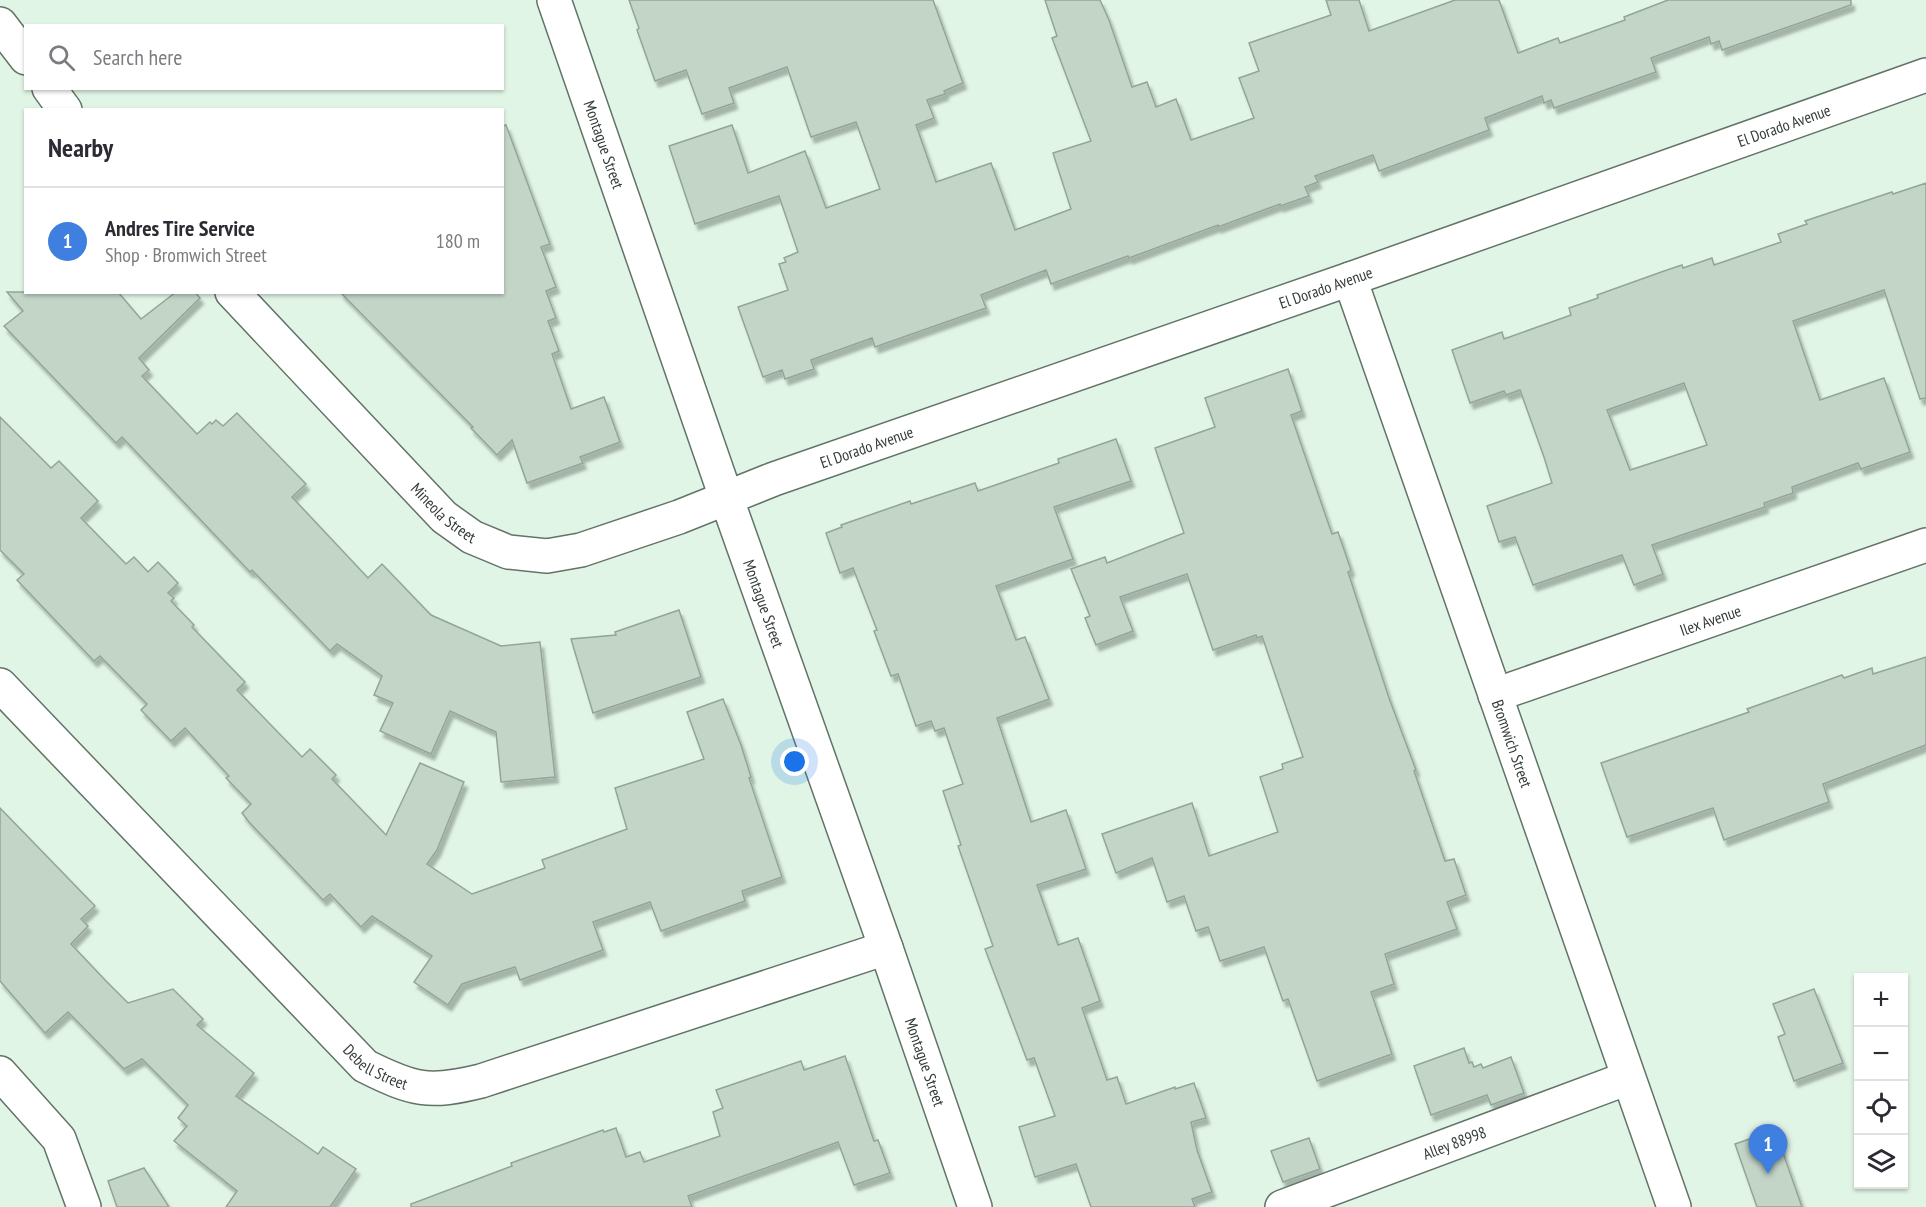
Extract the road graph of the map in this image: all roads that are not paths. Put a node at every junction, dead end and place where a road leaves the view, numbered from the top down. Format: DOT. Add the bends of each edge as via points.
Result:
graph roads {
  1 [pos="554,0"];
  2 [pos="0,24"];
  3 [pos="24,55"];
  4 [pos="1926,75"];
  5 [pos="50,90"];
  6 [pos="64,108"];
  7 [pos="1350,279"];
  8 [pos="234,294"];
  9 [pos="726,497"];
  10 [pos="1926,545"];
  11 [pos="0,685"];
  12 [pos="1495,695"];
  13 [pos="886,948"];
  14 [pos="0,1073"];
  15 [pos="1628,1078"];
  16 [pos="969,1205"];
  17 [pos="84,1207"];
  18 [pos="1282,1207"];
  19 [pos="1674,1207"];
  1 -- 9 [label="street, Montague Street"];
  2 -- 3 [label="street"];
  4 -- 7 [label="street, El Dorado Avenue"];
  5 -- 6 [label="street"];
  7 -- 9 [label="street, El Dorado Avenue"];
  7 -- 12 [label="street, Bromwich Street"];
  8 -- 9 [label="street, Mineola Street" via="444,517 472,537 508,552 547,556 581,550"];
  9 -- 13 [label="street, Montague Street"];
  10 -- 12 [label="street, Ilex Avenue"];
  11 -- 13 [label="street, Debell Street" via="365,1066 423,1089 482,1082"];
  12 -- 15 [label="street, Bromwich Street"];
  13 -- 16 [label="street, Montague Street"];
  14 -- 17 [label="street" via="59,1139"];
  15 -- 18 [label="street, Alley 88998"];
  15 -- 19 [label="street, Bromwich Street"];
}
